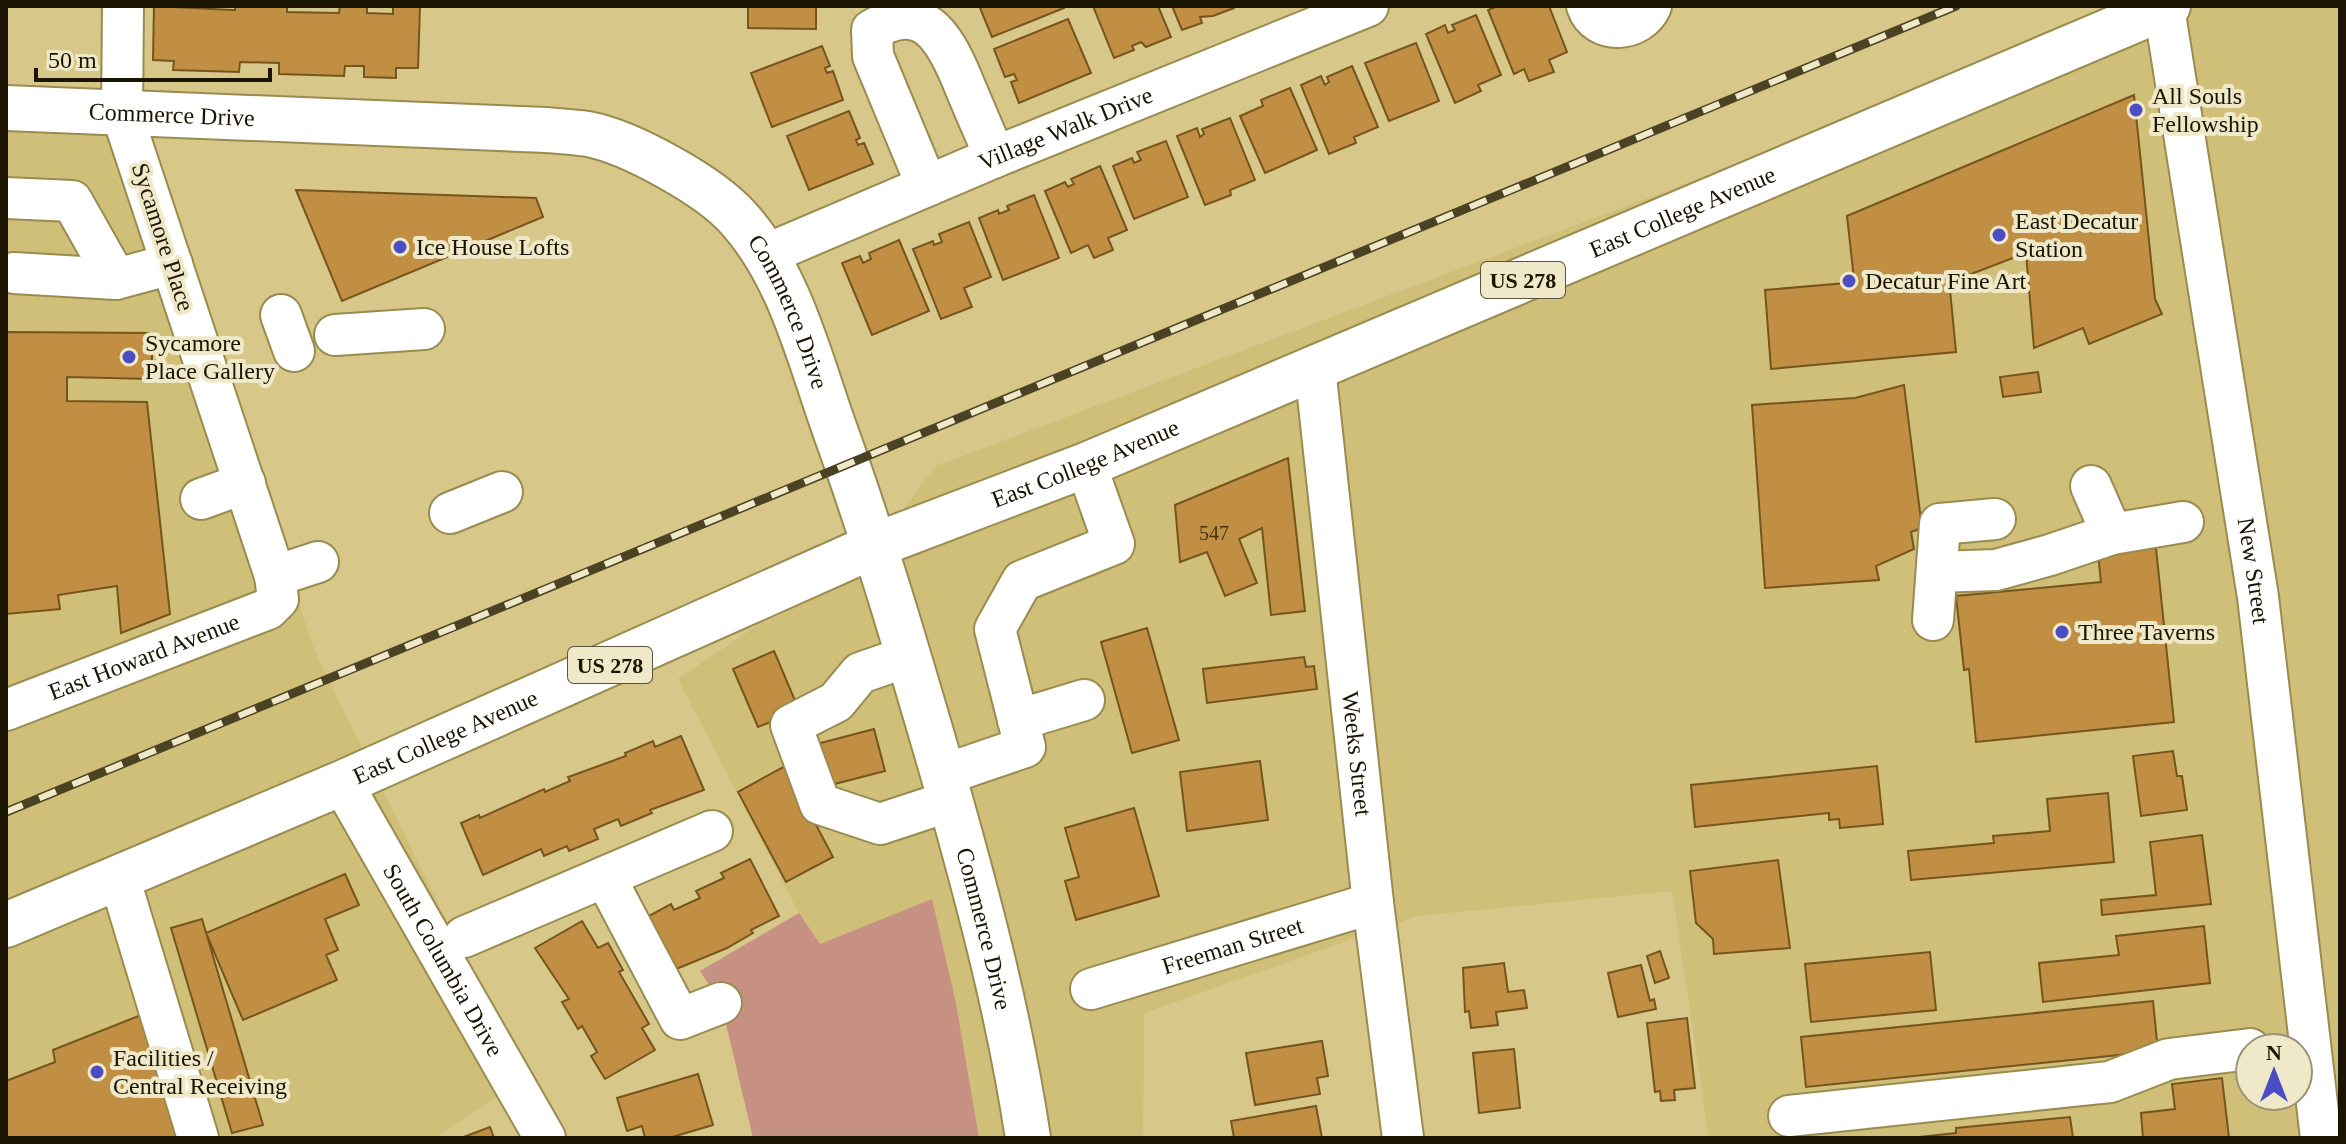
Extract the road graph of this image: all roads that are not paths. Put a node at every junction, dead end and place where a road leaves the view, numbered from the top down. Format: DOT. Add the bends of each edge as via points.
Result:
graph roads {
  1 [pos="123,6"];
  2 [pos="1368,6"];
  3 [pos="1587,6"];
  4 [pos="1651,6"];
  5 [pos="2166,7"];
  6 [pos="6,108"];
  7 [pos="122,114"];
  8 [pos="995,157"];
  9 [pos="927,186"];
  10 [pos="6,198"];
  11 [pos="765,255"];
  12 [pos="172,264"];
  13 [pos="14,273"];
  14 [pos="116,279"];
  15 [pos="424,329"];
  16 [pos="335,335"];
  17 [pos="1315,368"];
  18 [pos="1086,465"];
  19 [pos="245,483"];
  20 [pos="2091,486"];
  21 [pos="502,492"];
  22 [pos="201,499"];
  23 [pos="450,513"];
  24 [pos="1995,519"];
  25 [pos="2183,522"];
  26 [pos="2112,534"];
  27 [pos="876,545"];
  28 [pos="318,562"];
  29 [pos="1937,572"];
  30 [pos="277,588"];
  31 [pos="1933,620"];
  32 [pos="909,656"];
  33 [pos="1084,700"];
  34 [pos="6,710"];
  35 [pos="1018,720"];
  36 [pos="342,783"];
  37 [pos="947,788"];
  38 [pos="712,831"];
  39 [pos="119,877"];
  40 [pos="605,877"];
  41 [pos="1373,903"];
  42 [pos="6,925"];
  43 [pos="464,937"];
  44 [pos="1091,989"];
  45 [pos="721,1003"];
  46 [pos="2309,1032"];
  47 [pos="2234,1051"];
  48 [pos="2314,1077"];
  49 [pos="1789,1116"];
  50 [pos="198,1138"];
  51 [pos="545,1138"];
  52 [pos="1028,1138"];
  53 [pos="1403,1138"];
  54 [pos="2321,1138"];
  1 -- 7 [label="street, Sycamore Place"];
  2 -- 8 [label="street, Village Walk Drive"];
  3 -- 4 [label="street" via="1607,26 1618,28 1640,22"];
  5 -- 17 [label="main road, East College Avenue / US 278"];
  5 -- 46 [label="street, New Street" via="2258,597"];
  6 -- 7 [label="main road, Commerce Drive"];
  7 -- 11 [label="main road, Commerce Drive" via="589,134 655,160 712,195 739,218"];
  7 -- 12 [label="street, Sycamore Place"];
  8 -- 9 [label="street, Village Walk Drive"];
  8 -- 9 [label="street" via="940,28 922,10 887,13 872,30 873,56"];
  9 -- 11 [label="street, Village Walk Drive"];
  10 -- 14 [label="street" via="72,201"];
  11 -- 27 [label="main road, Commerce Drive" via="792,310"];
  12 -- 14 [label="street"];
  12 -- 19 [label="street, Sycamore Place"];
  13 -- 14 [label="street"];
  15 -- 16 [label="street"];
  17 -- 18 [label="main road, East College Avenue / US 278"];
  17 -- 41 [label="street, Weeks Street"];
  18 -- 27 [label="main road, East College Avenue / US 278"];
  18 -- 35 [label="street" via="1114,544 1022,581 995,629"];
  19 -- 22 [label="street"];
  19 -- 30 [label="street, Sycamore Place"];
  20 -- 26 [label="street"];
  21 -- 23 [label="street"];
  24 -- 29 [label="street" via="1940,524"];
  25 -- 26 [label="street"];
  26 -- 29 [label="street" via="1996,570"];
  27 -- 32 [label="main road, Commerce Drive"];
  27 -- 36 [label="main road, East College Avenue / US 278"];
  28 -- 30 [label="street, East Howard Avenue"];
  29 -- 31 [label="street"];
  30 -- 34 [label="street, East Howard Avenue" via="268,609"];
  32 -- 37 [label="main road, Commerce Drive"];
  32 -- 37 [label="street" via="860,673 836,702 791,725 820,804 880,824"];
  33 -- 35 [label="street"];
  35 -- 37 [label="street" via="1025,747"];
  36 -- 39 [label="main road, East College Avenue / US 278"];
  36 -- 51 [label="street, South Columbia Drive"];
  37 -- 52 [label="main road, Commerce Drive" via="1002,993"];
  38 -- 40 [label="street"];
  39 -- 42 [label="main road, East College Avenue / US 278"];
  39 -- 50 [label="street"];
  40 -- 43 [label="street"];
  40 -- 45 [label="street" via="680,1019"];
  41 -- 44 [label="street, Freeman Street"];
  41 -- 53 [label="street, Weeks Street"];
  47 -- 49 [label="street" via="2169,1059 2110,1082"];
  48 -- 54 [label="street, New Street"];
}
